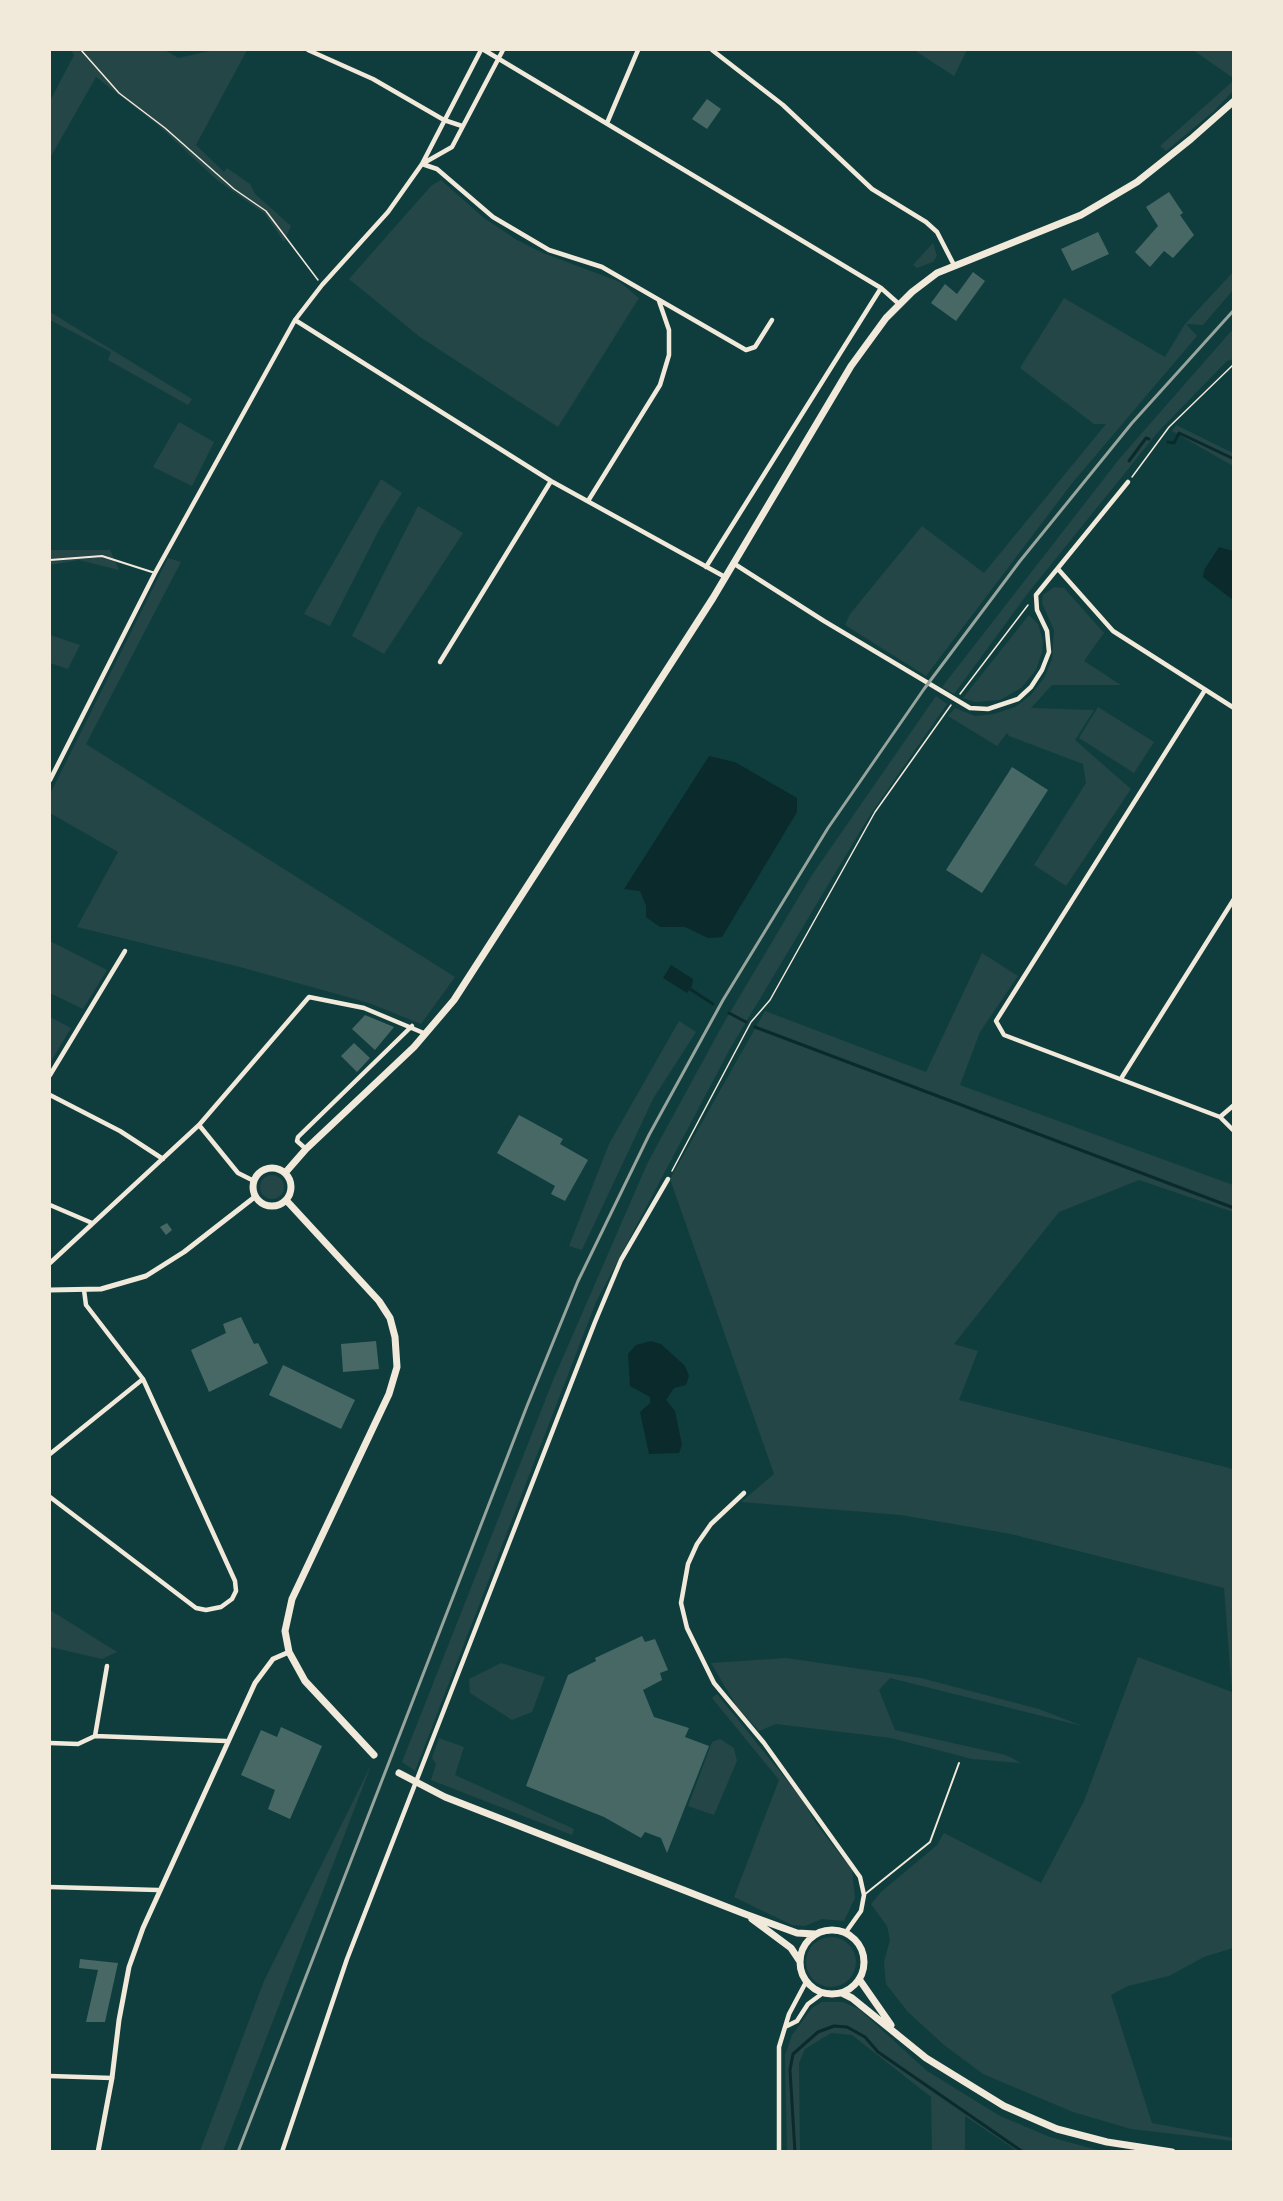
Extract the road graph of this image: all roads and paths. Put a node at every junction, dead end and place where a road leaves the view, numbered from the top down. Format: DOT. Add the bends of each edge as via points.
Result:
graph roads {
  1 [pos="81,50"];
  2 [pos="308,50"];
  3 [pos="482,50"];
  4 [pos="503,50"];
  5 [pos="638,50"];
  6 [pos="712,50"];
  7 [pos="499,57"];
  8 [pos="1233,101"];
  9 [pos="444,120"];
  10 [pos="607,123"];
  11 [pos="462,126"];
  12 [pos="422,164"];
  13 [pos="954,265"];
  14 [pos="322,285"];
  15 [pos="880,288"];
  16 [pos="659,301"];
  17 [pos="899,304"];
  18 [pos="295,320"];
  19 [pos="772,320"];
  20 [pos="1233,364"];
  21 [pos="551,481"];
  22 [pos="1128,482"];
  23 [pos="588,501"];
  24 [pos="50,560"];
  25 [pos="733,563"];
  26 [pos="706,567"];
  27 [pos="1058,569"];
  28 [pos="155,573"];
  29 [pos="725,577"];
  30 [pos="1036,595"];
  31 [pos="440,662"];
  32 [pos="1204,690"];
  33 [pos="959,696"];
  34 [pos="951,706"];
  35 [pos="1233,708"];
  36 [pos="50,780"];
  37 [pos="1233,899"];
  38 [pos="125,951"];
  39 [pos="412,1026"];
  40 [pos="427,1034"];
  41 [pos="50,1075"];
  42 [pos="1122,1077"];
  43 [pos="50,1095"];
  44 [pos="1233,1105"];
  45 [pos="1220,1117"];
  46 [pos="199,1125"];
  47 [pos="1233,1131"];
  48 [pos="306,1149"];
  49 [pos="163,1159"];
  50 [pos="285,1173"];
  51 [pos="668,1179"];
  52 [pos="254,1181"];
  53 [pos="255,1196"];
  54 [pos="286,1200"];
  55 [pos="50,1205"];
  56 [pos="92,1223"];
  57 [pos="50,1263"];
  58 [pos="50,1290"];
  59 [pos="84,1290"];
  60 [pos="143,1378"];
  61 [pos="50,1454"];
  62 [pos="744,1493"];
  63 [pos="50,1497"];
  64 [pos="289,1652"];
  65 [pos="107,1666"];
  66 [pos="95,1736"];
  67 [pos="226,1741"];
  68 [pos="50,1743"];
  69 [pos="374,1755"];
  70 [pos="959,1763"];
  71 [pos="399,1773"];
  72 [pos="50,1887"];
  73 [pos="158,1890"];
  74 [pos="864,1895"];
  75 [pos="745,1914"];
  76 [pos="846,1932"];
  77 [pos="815,1934"];
  78 [pos="799,1960"];
  79 [pos="859,1979"];
  80 [pos="806,1982"];
  81 [pos="823,1993"];
  82 [pos="842,1993"];
  83 [pos="787,2026"];
  84 [pos="896,2032"];
  85 [pos="50,2076"];
  86 [pos="112,2078"];
  87 [pos="98,2151"];
  88 [pos="282,2151"];
  89 [pos="779,2151"];
  90 [pos="1172,2151"];
  1 -- 14 [label="path" via="119,93 266,211"];
  2 -- 9 [label="street" via="372,79"];
  3 -- 7 [label="street"];
  3 -- 9 [label="street"];
  4 -- 7 [label="street"];
  5 -- 10 [label="street"];
  6 -- 13 [label="street" via="783,105 872,189 926,222"];
  7 -- 10 [label="street"];
  7 -- 11 [label="street"];
  8 -- 13 [label="main road" via="1162,164 1098,206"];
  9 -- 11 [label="street"];
  9 -- 12 [label="street"];
  10 -- 15 [label="street"];
  11 -- 12 [label="street" via="452,147"];
  12 -- 14 [label="street" via="388,212"];
  12 -- 16 [label="street" via="437,169 493,217 549,250 602,267"];
  13 -- 17 [label="main road" via="925,281"];
  14 -- 18 [label="street"];
  15 -- 17 [label="street"];
  15 -- 26 [label="street"];
  16 -- 19 [label="street" via="746,350 755,347"];
  16 -- 23 [label="street" via="669,330 669,355 660,385"];
  17 -- 25 [label="main road" via="851,366"];
  18 -- 21 [label="street"];
  18 -- 28 [label="street"];
  20 -- 22 [label="path" via="1169,427"];
  21 -- 23 [label="street"];
  21 -- 31 [label="street"];
  22 -- 27 [label="street"];
  23 -- 26 [label="street"];
  24 -- 28 [label="lane" via="102,556"];
  25 -- 29 [label="main road"];
  25 -- 30 [label="street" via="970,708 988,709 1018,699 1042,670 1049,652"];
  26 -- 29 [label="street"];
  27 -- 30 [label="street"];
  27 -- 32 [label="street" via="1113,631"];
  28 -- 36 [label="street"];
  29 -- 40 [label="main road" via="494,941"];
  30 -- 33 [label="path"];
  32 -- 35 [label="street"];
  32 -- 42 [label="street" via="996,1021 1004,1035"];
  34 -- 51 [label="path" via="875,812 770,1000 751,1022"];
  37 -- 42 [label="street"];
  38 -- 41 [label="street"];
  39 -- 40 [label="street"];
  39 -- 46 [label="street" via="364,1008 309,997"];
  39 -- 48 [label="street" via="298,1137 297,1141"];
  40 -- 48 [label="main road"];
  42 -- 45 [label="street"];
  43 -- 49 [label="street" via="120,1131"];
  44 -- 45 [label="street"];
  45 -- 47 [label="street"];
  46 -- 49 [label="street"];
  46 -- 52 [label="street" via="238,1173"];
  48 -- 50 [label="main road"];
  49 -- 56 [label="street"];
  50 -- 52 [label="main road" via="267,1169"];
  50 -- 54 [label="main road" via="291,1189"];
  51 -- 88 [label="street" via="621,1260 594,1322 347,1959"];
  52 -- 53 [label="main road"];
  53 -- 54 [label="main road" via="269,1206"];
  53 -- 59 [label="street" via="184,1252 146,1276"];
  54 -- 64 [label="main road" via="379,1301 390,1318 397,1367 389,1394 292,1599 285,1631"];
  55 -- 56 [label="street"];
  56 -- 57 [label="street"];
  58 -- 59 [label="street"];
  59 -- 60 [label="street" via="86,1305"];
  60 -- 61 [label="street"];
  60 -- 63 [label="street" via="235,1581 232,1599 206,1611 195,1608"];
  62 -- 74 [label="street" via="711,1524 688,1564 681,1603 687,1628 714,1683 764,1743 860,1877"];
  64 -- 67 [label="street" via="273,1659 255,1683"];
  64 -- 69 [label="main road" via="318,1698"];
  65 -- 66 [label="street"];
  66 -- 67 [label="street"];
  66 -- 68 [label="street" via="78,1744"];
  67 -- 73 [label="street"];
  70 -- 74 [label="lane" via="930,1842"];
  71 -- 75 [label="main road" via="445,1797"];
  72 -- 73 [label="street"];
  73 -- 86 [label="street" via="129,1967"];
  74 -- 76 [label="street" via="861,1911"];
  75 -- 77 [label="main road" via="797,1933"];
  75 -- 78 [label="main road" via="791,1948"];
  76 -- 77 [label="main road" via="830,1929"];
  76 -- 79 [label="main road" via="855,1938 864,1958"];
  77 -- 78 [label="main road" via="804,1945"];
  78 -- 80 [label="main road"];
  79 -- 82 [label="main road"];
  79 -- 84 [label="main road"];
  80 -- 81 [label="main road"];
  80 -- 83 [label="street"];
  81 -- 82 [label="main road"];
  81 -- 83 [label="street"];
  82 -- 84 [label="main road"];
  83 -- 89 [label="street" via="778,2059"];
  84 -- 90 [label="main road" via="926,2058 1004,2106 1057,2129 1107,2142"];
  85 -- 86 [label="street"];
  86 -- 87 [label="street"];
}
